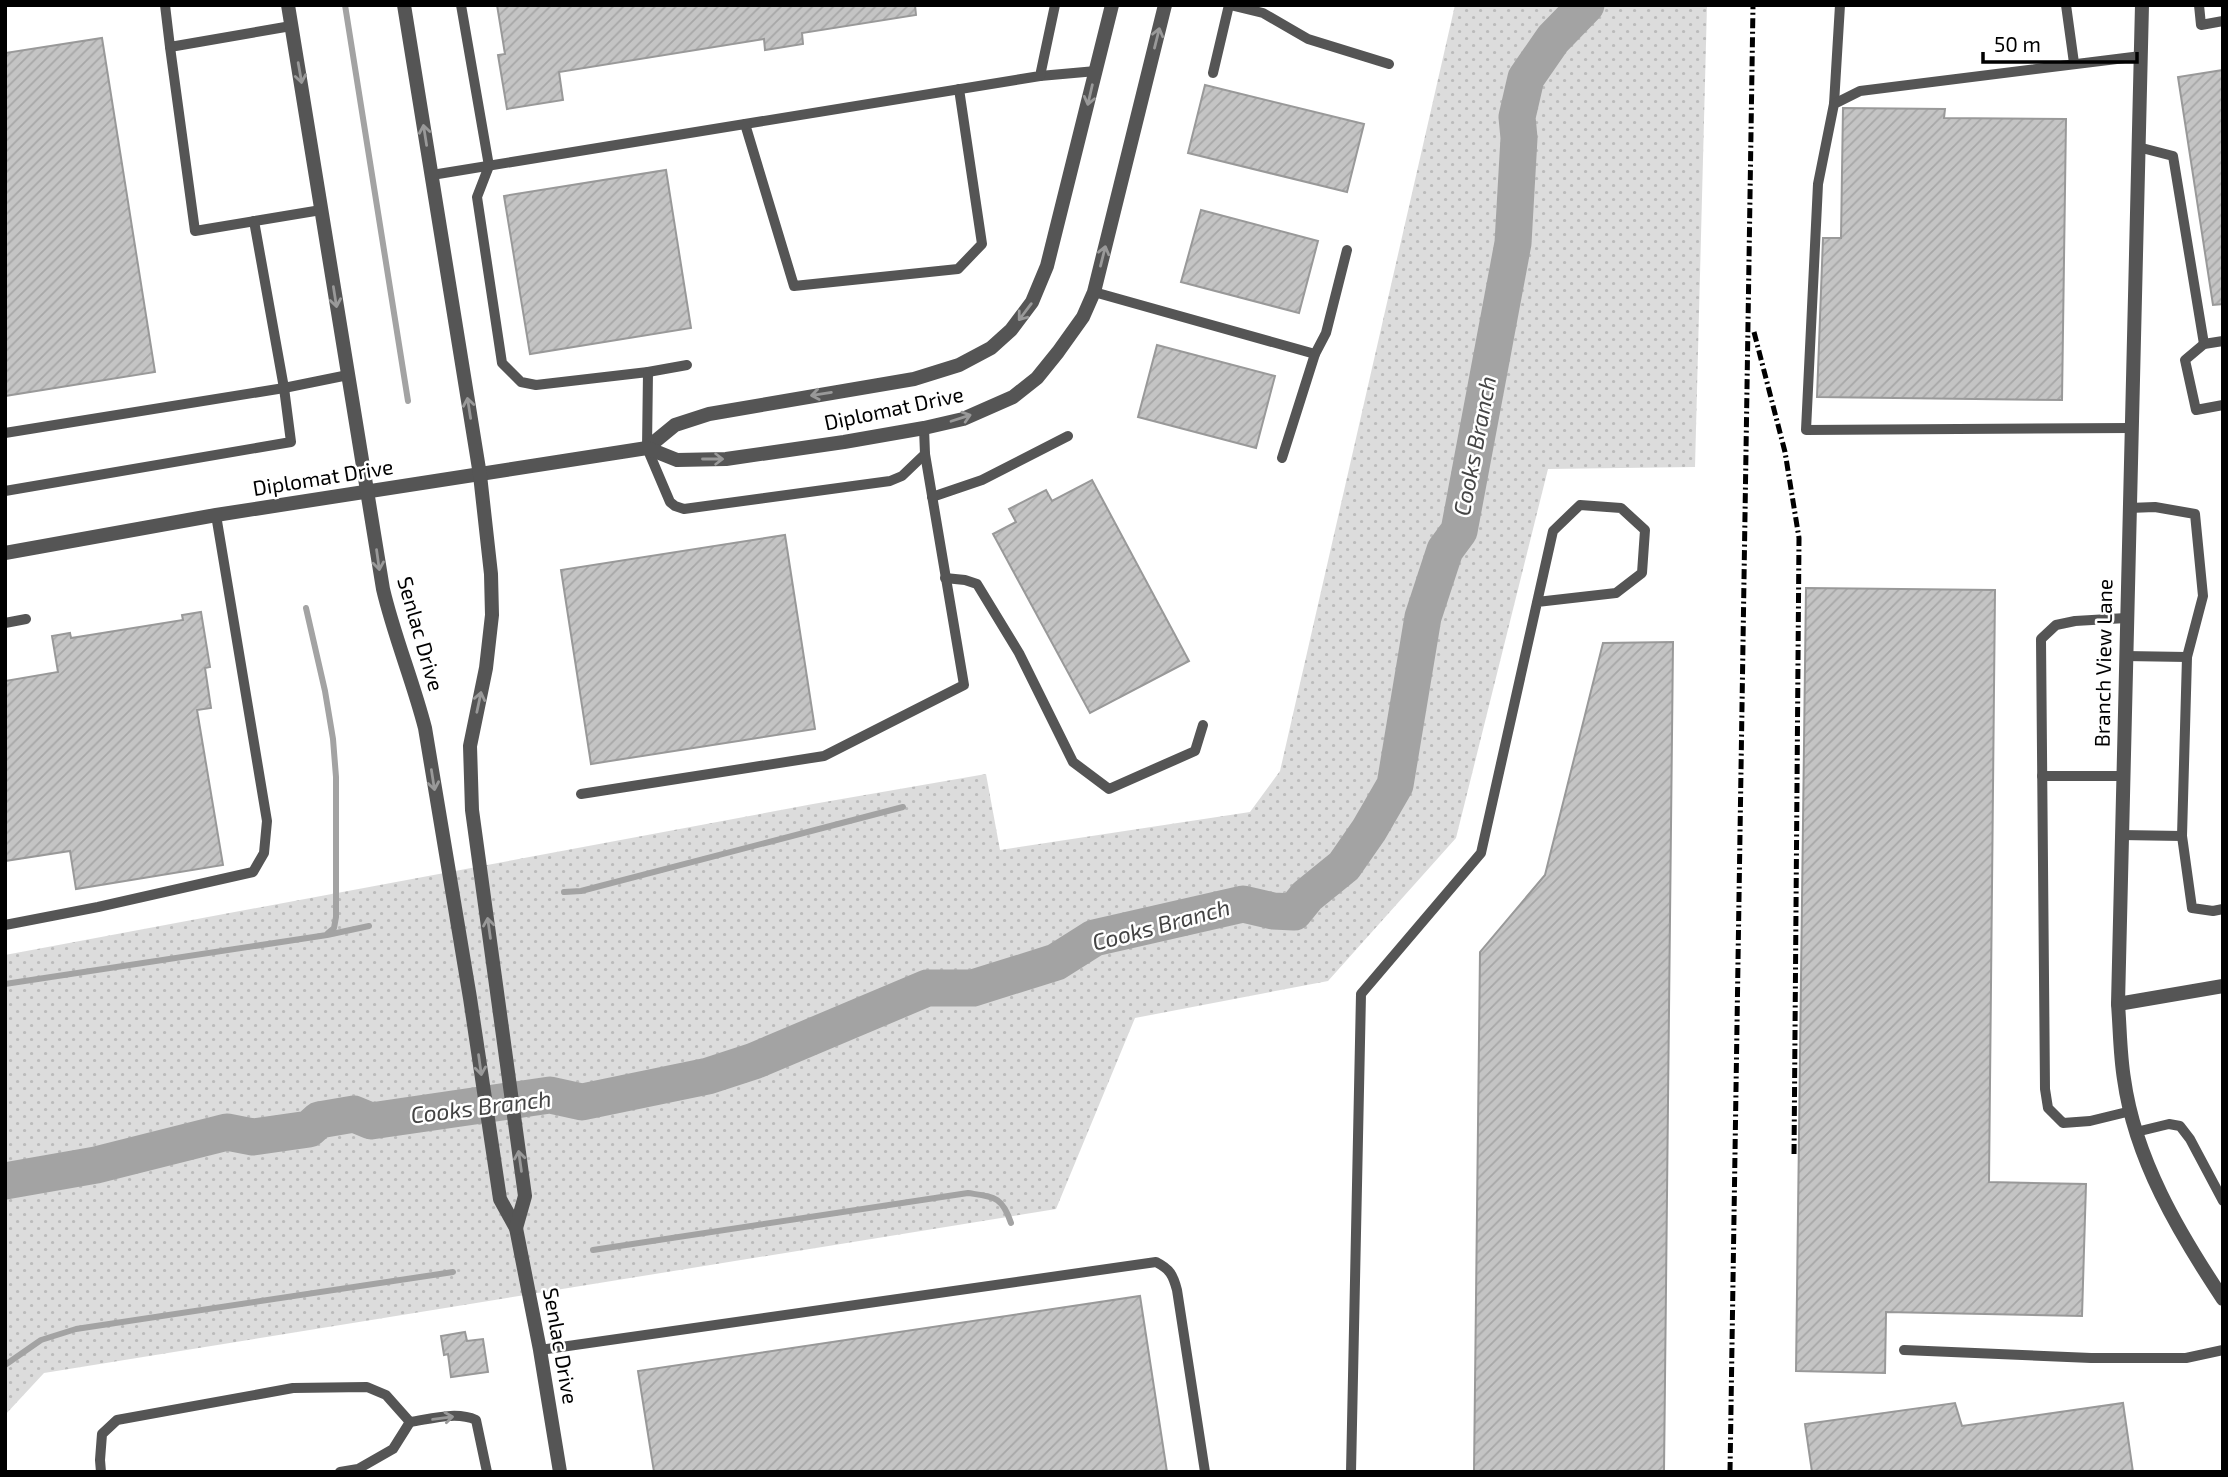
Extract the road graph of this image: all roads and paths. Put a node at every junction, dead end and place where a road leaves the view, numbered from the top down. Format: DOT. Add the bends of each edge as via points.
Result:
graph roads {
  1 [pos="165,5"];
  2 [pos="288,5"];
  3 [pos="404,5"];
  4 [pos="461,5"];
  5 [pos="1055,5"];
  6 [pos="1112,5"];
  7 [pos="1165,5"];
  8 [pos="1230,5"];
  9 [pos="1840,5"];
  10 [pos="2066,5"];
  11 [pos="2142,5"];
  12 [pos="2199,5"];
  13 [pos="2223,21"];
  14 [pos="291,26"];
  15 [pos="170,47"];
  16 [pos="2141,56"];
  17 [pos="2074,63"];
  18 [pos="1389,64"];
  19 [pos="1096,71"];
  20 [pos="1213,73"];
  21 [pos="1040,76"];
  22 [pos="959,89"];
  23 [pos="1834,104"];
  24 [pos="745,124"];
  25 [pos="2138,147"];
  26 [pos="489,166"];
  27 [pos="432,175"];
  28 [pos="321,210"];
  29 [pos="254,222"];
  30 [pos="1347,250"];
  31 [pos="1094,292"];
  32 [pos="2223,341"];
  33 [pos="2204,344"];
  34 [pos="1314,354"];
  35 [pos="687,365"];
  36 [pos="648,372"];
  37 [pos="348,375"];
  38 [pos="284,388"];
  39 [pos="2223,405"];
  40 [pos="924,428"];
  41 [pos="2130,428"];
  42 [pos="5,433"];
  43 [pos="1068,436"];
  44 [pos="647,449"];
  45 [pos="925,454"];
  46 [pos="1282,458"];
  47 [pos="480,475"];
  48 [pos="5,491"];
  49 [pos="368,493"];
  50 [pos="932,497"];
  51 [pos="2129,508"];
  52 [pos="216,515"];
  53 [pos="5,553"];
  54 [pos="945,578"];
  55 [pos="1537,601"];
  56 [pos="2126,618"];
  57 [pos="26,619"];
  58 [pos="5,623"];
  59 [pos="2125,656"];
  60 [pos="2187,657"];
  61 [pos="1203,724"];
  62 [pos="2042,776"];
  63 [pos="2122,776"];
  64 [pos="580,794"];
  65 [pos="2121,835"];
  66 [pos="2182,835"];
  67 [pos="2223,909"];
  68 [pos="5,925"];
  69 [pos="2223,986"];
  70 [pos="2118,1004"];
  71 [pos="2131,1111"];
  72 [pos="2136,1132"];
  73 [pos="2223,1201"];
  74 [pos="516,1228"];
  75 [pos="2223,1299"];
  76 [pos="540,1350"];
  77 [pos="1904,1350"];
  78 [pos="2223,1350"];
  79 [pos="410,1422"];
  80 [pos="101,1472"];
  81 [pos="340,1472"];
  82 [pos="487,1472"];
  83 [pos="560,1472"];
  84 [pos="1205,1472"];
  85 [pos="1351,1472"];
  1 -- 15 [label="lane"];
  2 -- 14 [label="street, Senlac Drive"];
  27 -- 3 [label="street, Senlac Drive, one-way"];
  4 -- 26 [label="lane"];
  5 -- 21 [label="lane"];
  6 -- 19 [label="street, Diplomat Drive"];
  31 -- 7 [label="street, Diplomat Drive, one-way"];
  8 -- 18 [label="lane" via="1263,13 1308,39"];
  8 -- 20 [label="lane"];
  9 -- 23 [label="lane"];
  10 -- 17 [label="lane"];
  11 -- 16 [label="street, Branch View Lane"];
  12 -- 13 [label="lane" via="2201,25"];
  14 -- 15 [label="lane"];
  14 -- 28 [label="street, Senlac Drive, one-way"];
  15 -- 29 [label="lane" via="195,231"];
  16 -- 17 [label="lane"];
  16 -- 25 [label="street, Branch View Lane"];
  17 -- 23 [label="lane" via="1860,90"];
  19 -- 21 [label="lane"];
  19 -- 44 [label="street, Diplomat Drive, one-way" via="1047,266 1032,302 1012,330 991,348 959,365 914,379 709,414 675,425"];
  21 -- 22 [label="lane"];
  22 -- 24 [label="lane"];
  22 -- 24 [label="lane" via="982,244 958,268 794,286"];
  23 -- 41 [label="lane" via="1818,184 1806,430"];
  24 -- 26 [label="lane"];
  25 -- 33 [label="lane" via="2172,156"];
  25 -- 41 [label="street, Branch View Lane"];
  26 -- 27 [label="lane"];
  26 -- 36 [label="lane" via="477,197 502,363 521,382 536,385"];
  47 -- 27 [label="street, Senlac Drive, one-way"];
  28 -- 29 [label="lane"];
  28 -- 37 [label="street, Senlac Drive, one-way"];
  29 -- 38 [label="lane"];
  30 -- 34 [label="lane" via="1326,333"];
  31 -- 34 [label="lane"];
  40 -- 31 [label="street, Diplomat Drive, one-way" via="963,419 1013,397 1037,378 1083,317"];
  32 -- 33 [label="lane"];
  33 -- 39 [label="lane" via="2185,360 2196,410"];
  34 -- 46 [label="lane"];
  35 -- 36 [label="lane"];
  36 -- 44 [label="lane"];
  37 -- 38 [label="lane"];
  37 -- 49 [label="street, Senlac Drive"];
  38 -- 42 [label="lane"];
  38 -- 48 [label="lane" via="291,442"];
  44 -- 40 [label="street, Diplomat Drive, one-way" via="677,460 726,459"];
  40 -- 45 [label="lane"];
  41 -- 51 [label="street, Branch View Lane"];
  43 -- 50 [label="lane" via="982,480"];
  44 -- 45 [label="lane" via="670,502 684,509 890,481"];
  44 -- 47 [label="street, Diplomat Drive"];
  45 -- 50 [label="lane"];
  47 -- 49 [label="street, Diplomat Drive"];
  74 -- 47 [label="street, Senlac Drive, one-way" via="524,1196 472,810 470,746 492,615"];
  49 -- 52 [label="street, Diplomat Drive"];
  49 -- 74 [label="street, Senlac Drive, one-way" via="392,628 425,728 500,1199"];
  50 -- 54 [label="lane"];
  51 -- 56 [label="street, Branch View Lane"];
  51 -- 60 [label="lane" via="2195,514 2203,596"];
  52 -- 53 [label="street, Diplomat Drive"];
  52 -- 68 [label="lane" via="267,821 264,853 253,872"];
  54 -- 61 [label="lane" via="977,584 1019,653 1073,762 1109,789 1195,751"];
  54 -- 64 [label="lane" via="964,685 824,756"];
  55 -- 55 [label="lane" via="1553,531 1580,505 1621,508 1645,530 1642,573 1616,593"];
  55 -- 85 [label="lane" via="1481,853 1360,994"];
  56 -- 59 [label="street, Branch View Lane"];
  56 -- 62 [label="lane" via="2056,625 2041,639"];
  57 -- 58 [label="lane"];
  59 -- 60 [label="lane"];
  59 -- 63 [label="street, Branch View Lane"];
  60 -- 66 [label="lane"];
  62 -- 63 [label="lane"];
  62 -- 71 [label="lane" via="2048,1108 2063,1123"];
  63 -- 65 [label="street, Branch View Lane"];
  65 -- 66 [label="lane"];
  65 -- 70 [label="street, Branch View Lane"];
  66 -- 67 [label="lane" via="2192,908"];
  69 -- 70 [label="street"];
  70 -- 71 [label="street, Branch View Lane"];
  71 -- 72 [label="street, Branch View Lane"];
  72 -- 73 [label="lane" via="2180,1126"];
  72 -- 75 [label="street, Branch View Lane" via="2165,1202"];
  74 -- 76 [label="street, Senlac Drive"];
  76 -- 83 [label="street, Senlac Drive"];
  76 -- 84 [label="lane" via="1156,1262 1167,1267 1177,1290"];
  77 -- 78 [label="lane" via="2091,1359 2186,1358"];
  79 -- 80 [label="lane" via="386,1395 367,1387 293,1388 117,1420 102,1434"];
  79 -- 81 [label="lane" via="393,1449 358,1469"];
  79 -- 82 [label="lane, one-way" via="458,1415 476,1420"];
}
